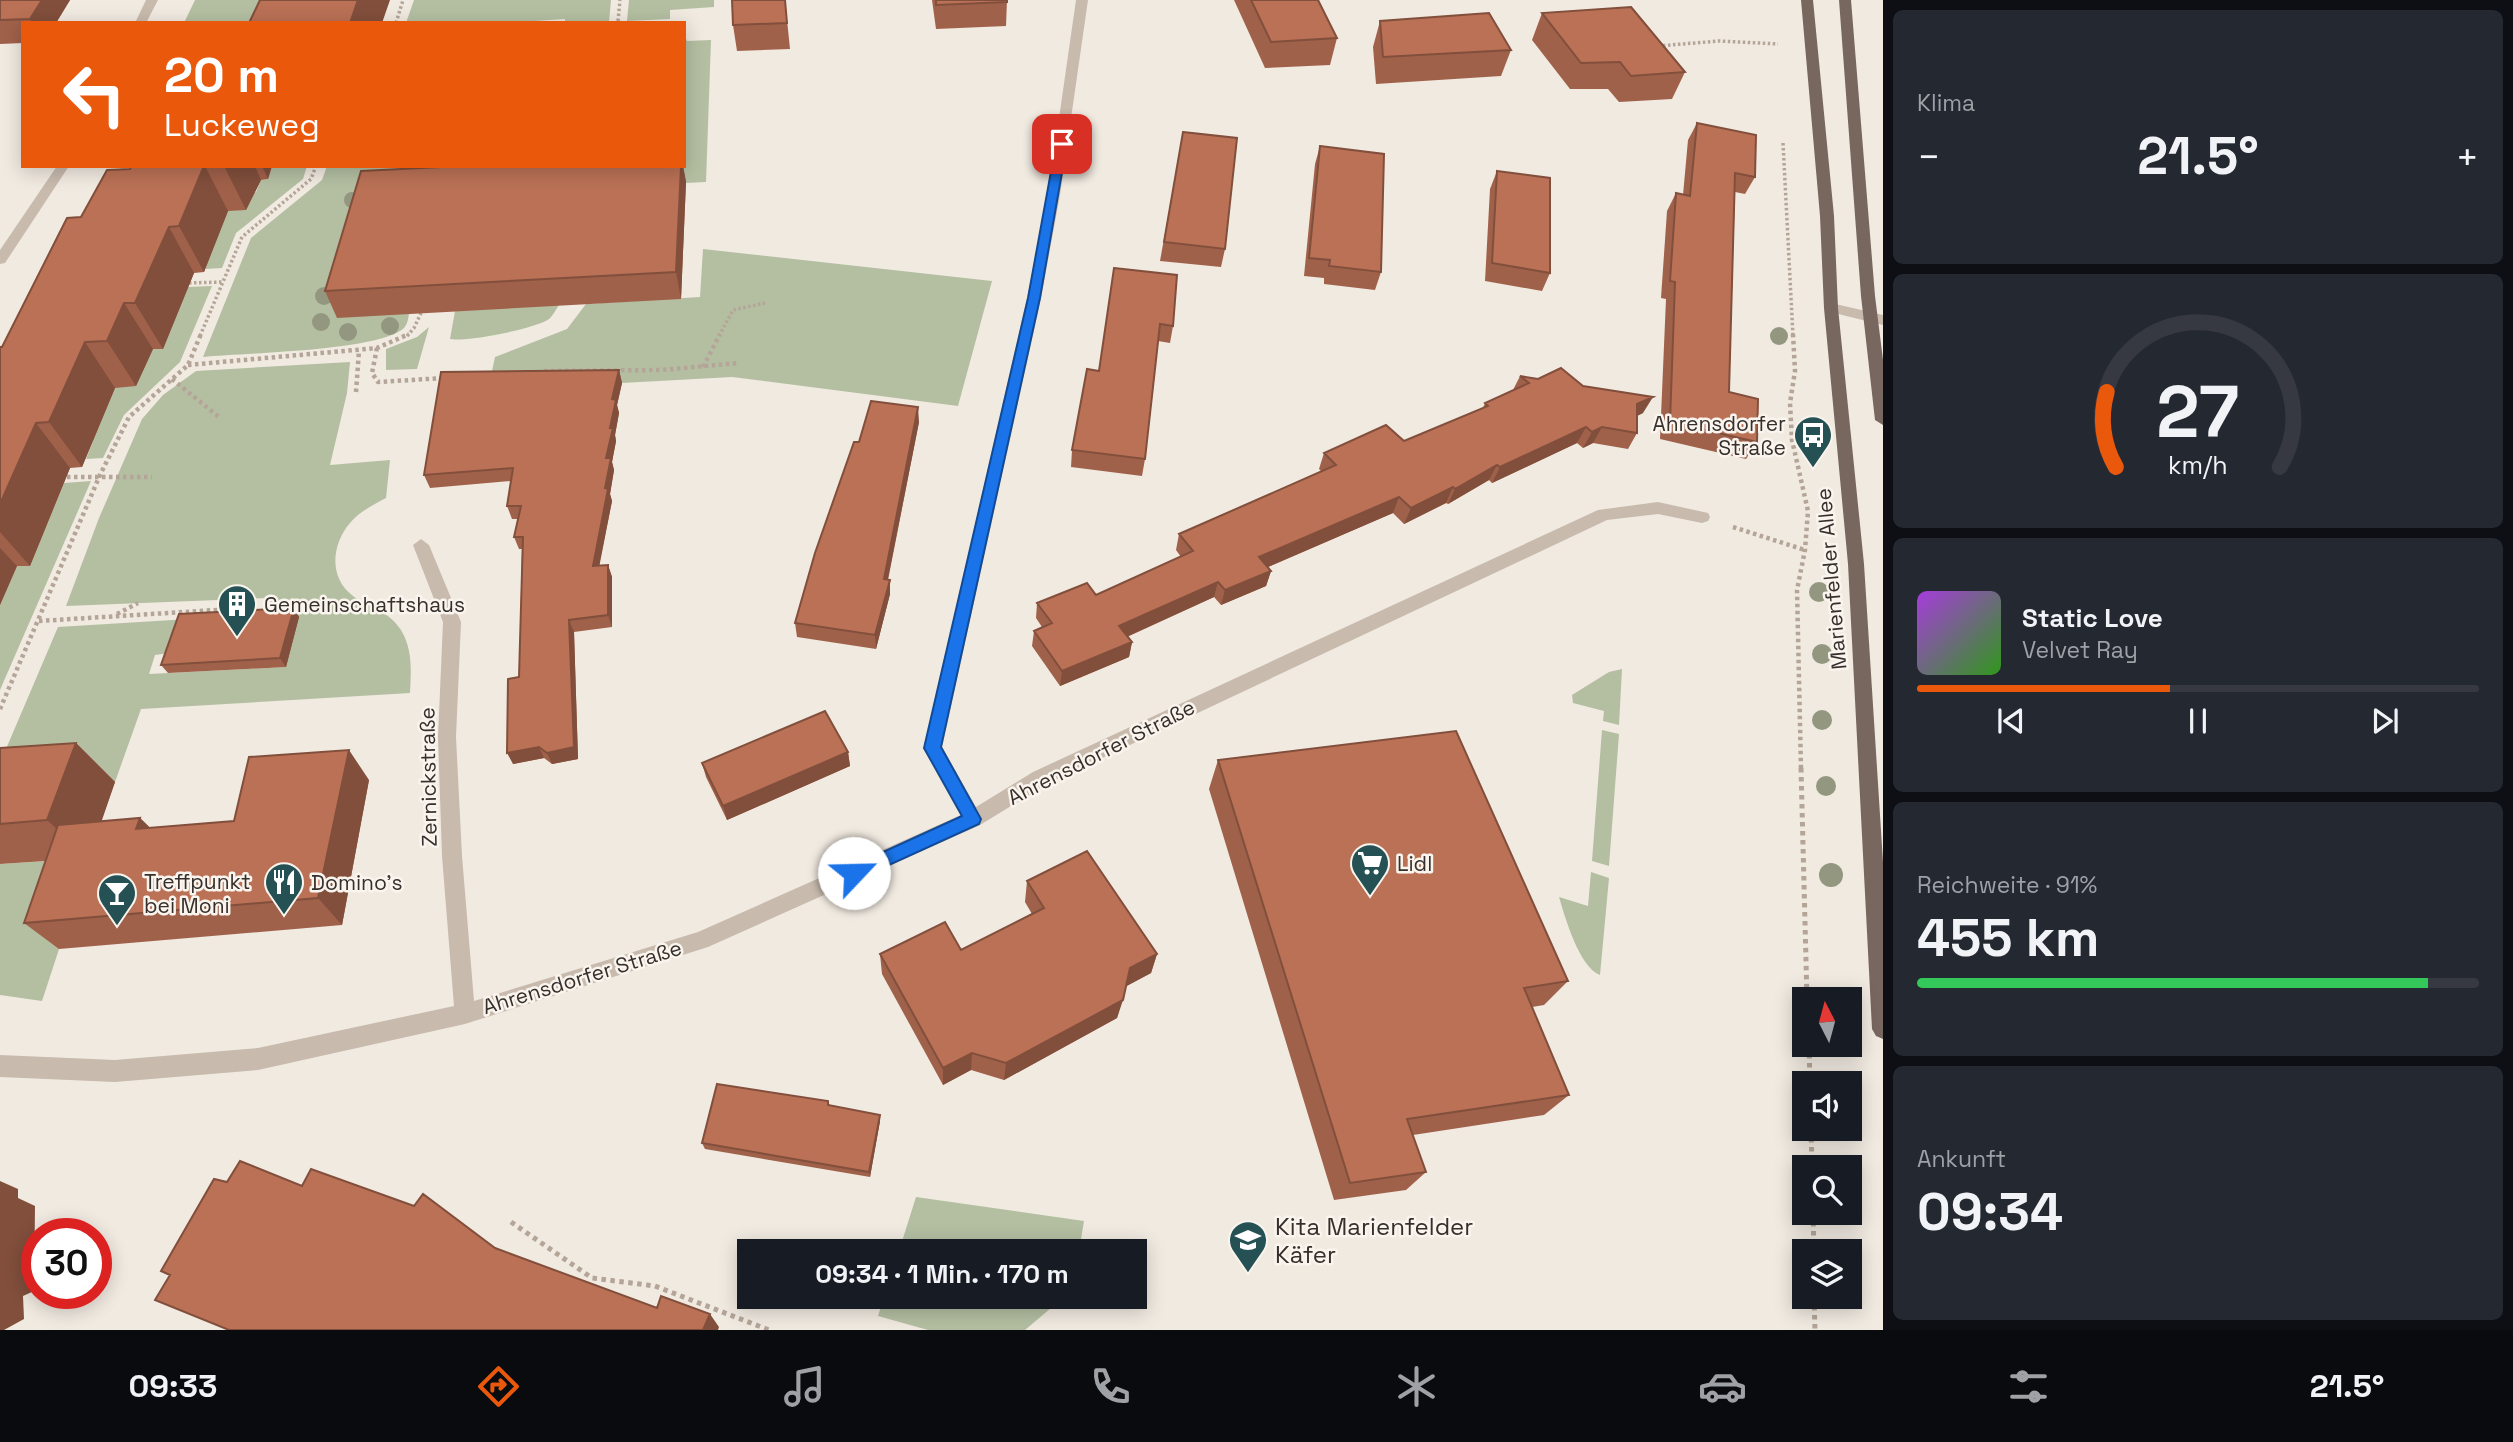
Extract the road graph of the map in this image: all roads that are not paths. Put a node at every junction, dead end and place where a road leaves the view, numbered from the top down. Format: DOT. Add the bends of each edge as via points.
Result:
graph roads {
  1 [pos="152,0"];
  2 [pos="1082,0"];
  3 [pos="1807,0"];
  4 [pos="1845,0"];
  5 [pos="141,21"];
  6 [pos="62,168"];
  7 [pos="0,260"];
  8 [pos="1831,309"];
  9 [pos="1877,318"];
  10 [pos="1883,419"];
  11 [pos="1702,517"];
  12 [pos="421,545"];
  13 [pos="973,819"];
  14 [pos="465,1014"];
  15 [pos="1883,1030"];
  16 [pos="0,1066"];
  1 -- 5 [label="street"];
  2 -- 13 [label="street" via="1034,298 933,748"];
  3 -- 8 [label="main road, Marienfelder Allee" via="1829,230"];
  4 -- 9 [label="main road"];
  6 -- 7 [label="street"];
  8 -- 9 [label="street"];
  8 -- 15 [label="main road, Marienfelder Allee" via="1856,564"];
  9 -- 10 [label="main road"];
  11 -- 13 [label="street, Ahrensdorfer Straße" via="1658,508 1604,514 1040,778"];
  12 -- 14 [label="street, Zernickstraße" via="452,621 447,737"];
  13 -- 14 [label="street, Ahrensdorfer Straße" via="701,940"];
  14 -- 16 [label="street, Ahrensdorfer Straße" via="258,1059 114,1071"];
}
